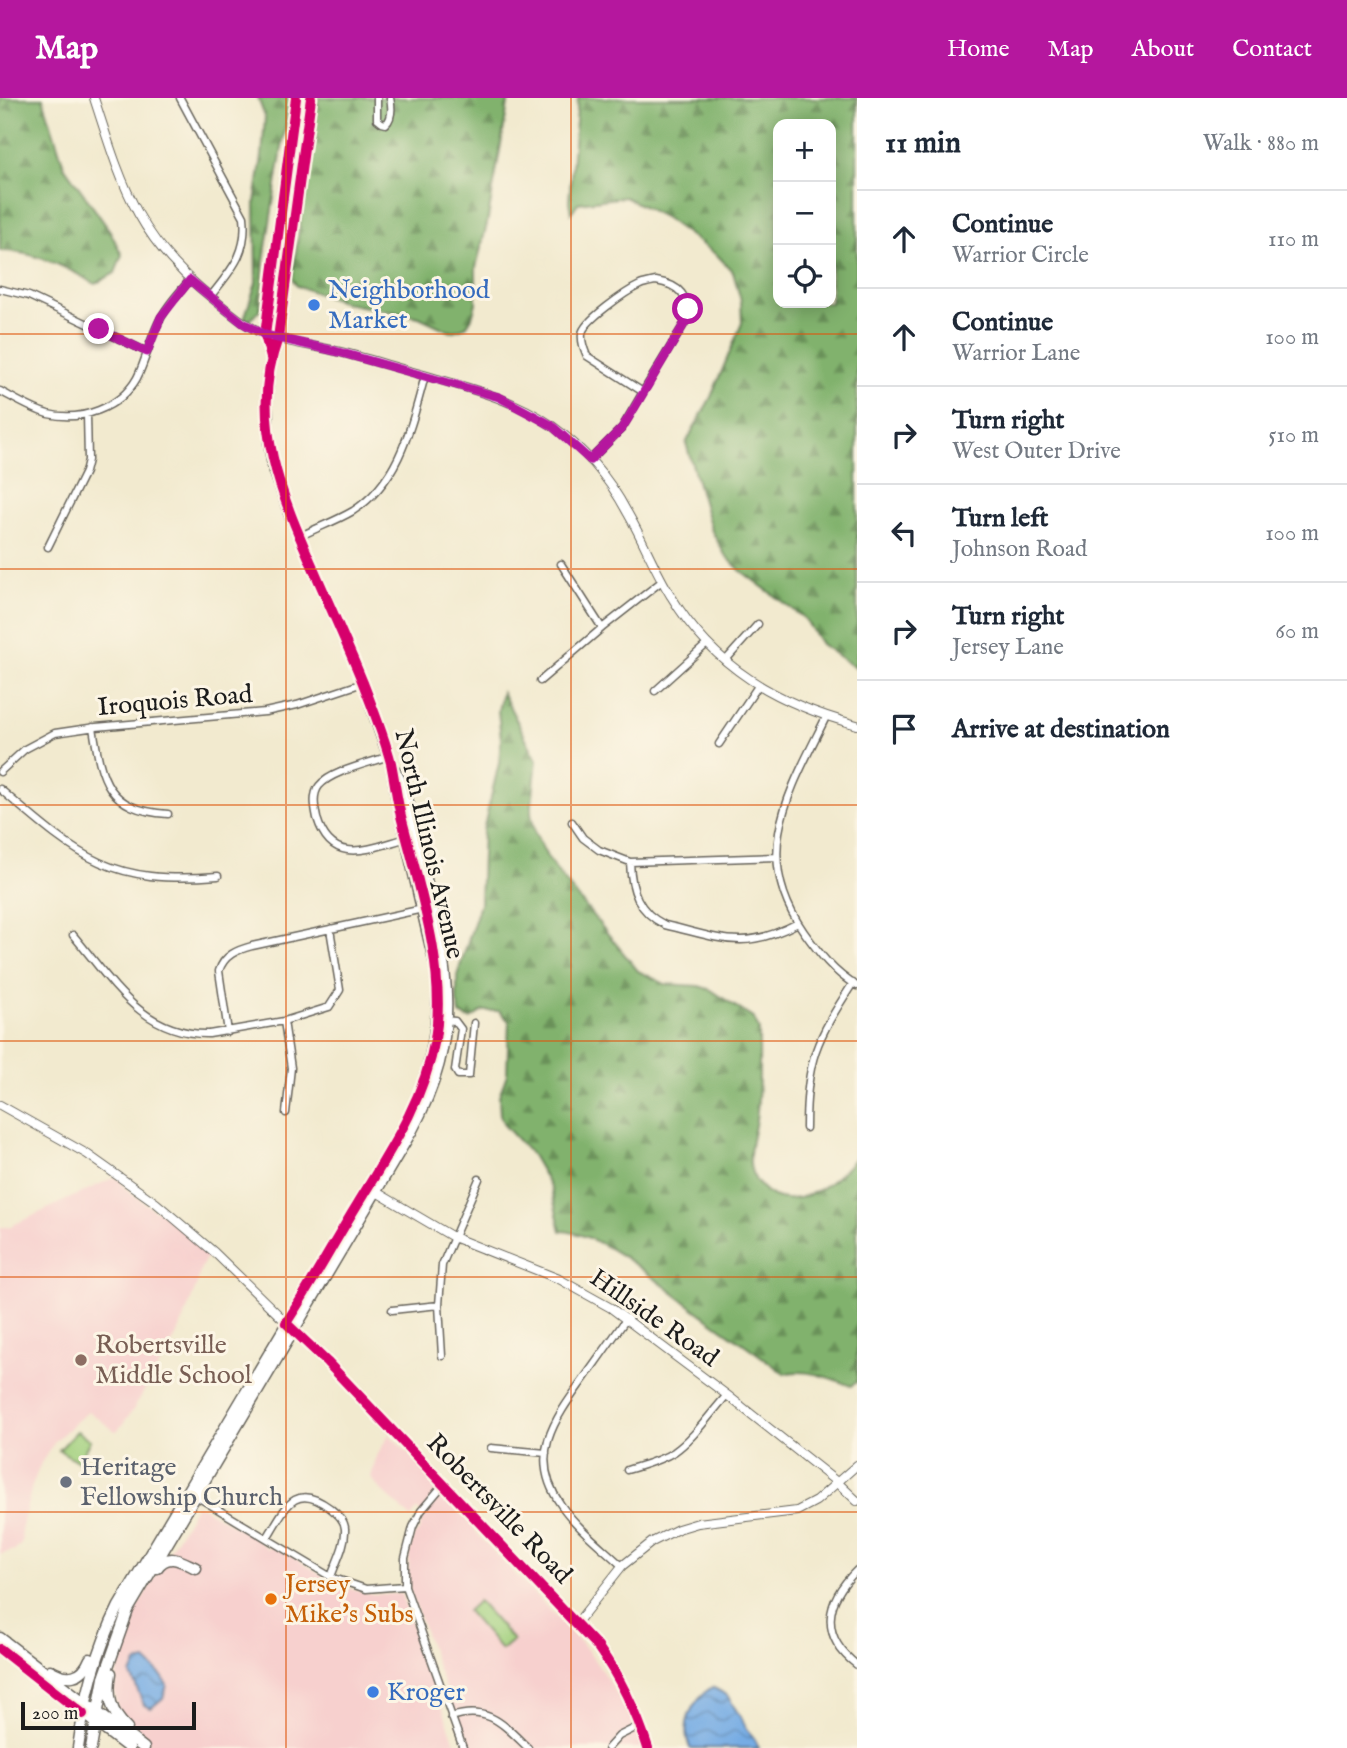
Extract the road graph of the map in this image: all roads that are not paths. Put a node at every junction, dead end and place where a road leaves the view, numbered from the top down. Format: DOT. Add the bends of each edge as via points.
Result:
graph roads {
  1 [pos="94,98"];
  2 [pos="180,98"];
  3 [pos="296,98"];
  4 [pos="311,98"];
  5 [pos="377,98"];
  6 [pos="390,98"];
  7 [pos="190,280"];
  8 [pos="0,289"];
  9 [pos="210,297"];
  10 [pos="265,335"];
  11 [pos="278,338"];
  12 [pos="147,352"];
  13 [pos="271,358"];
  14 [pos="425,376"];
  15 [pos="0,391"];
  16 [pos="643,392"];
  17 [pos="87,414"];
  18 [pos="590,460"];
  19 [pos="299,537"];
  20 [pos="48,547"];
  21 [pos="561,564"];
  22 [pos="662,581"];
  23 [pos="758,624"];
  24 [pos="602,628"];
  25 [pos="707,644"];
  26 [pos="725,661"];
  27 [pos="540,681"];
  28 [pos="363,683"];
  29 [pos="758,686"];
  30 [pos="655,691"];
  31 [pos="826,717"];
  32 [pos="857,725"];
  33 [pos="93,727"];
  34 [pos="719,744"];
  35 [pos="390,760"];
  36 [pos="0,772"];
  37 [pos="0,789"];
  38 [pos="168,814"];
  39 [pos="572,822"];
  40 [pos="411,837"];
  41 [pos="776,857"];
  42 [pos="631,862"];
  43 [pos="218,876"];
  44 [pos="428,908"];
  45 [pos="798,923"];
  46 [pos="330,929"];
  47 [pos="73,935"];
  48 [pos="855,985"];
  49 [pos="442,1020"];
  50 [pos="284,1021"];
  51 [pos="474,1023"];
  52 [pos="228,1032"];
  53 [pos="0,1105"];
  54 [pos="286,1113"];
  55 [pos="806,1128"];
  56 [pos="479,1180"];
  57 [pos="372,1189"];
  58 [pos="453,1237"];
  59 [pos="439,1305"];
  60 [pos="392,1310"];
  61 [pos="627,1318"];
  62 [pos="290,1327"];
  63 [pos="442,1356"];
  64 [pos="727,1395"];
  65 [pos="491,1448"];
  66 [pos="546,1453"];
  67 [pos="857,1465"];
  68 [pos="628,1470"];
  69 [pos="838,1483"];
  70 [pos="443,1485"];
  71 [pos="191,1493"];
  72 [pos="857,1501"];
  73 [pos="170,1537"];
  74 [pos="267,1538"];
  75 [pos="622,1566"];
  76 [pos="857,1570"];
  77 [pos="331,1577"];
  78 [pos="405,1586"];
  79 [pos="128,1610"];
  80 [pos="576,1624"];
  81 [pos="107,1629"];
  82 [pos="119,1631"];
  83 [pos="0,1637"];
  84 [pos="0,1649"];
  85 [pos="15,1649"];
  86 [pos="0,1657"];
  87 [pos="857,1665"];
  88 [pos="84,1709"];
  89 [pos="96,1717"];
  90 [pos="451,1717"];
  91 [pos="641,1725"];
  92 [pos="81,1727"];
  93 [pos="78,1748"];
  94 [pos="91,1748"];
  95 [pos="128,1748"];
  96 [pos="144,1748"];
  97 [pos="150,1748"];
  98 [pos="463,1748"];
  99 [pos="528,1748"];
  100 [pos="608,1748"];
  101 [pos="648,1748"];
  1 -- 7 [label="street" via="130,200 152,237"];
  2 -- 9 [label="street" via="244,217 243,250"];
  3 -- 10 [label="highway"];
  4 -- 11 [label="highway"];
  5 -- 6 [label="street" via="377,119 386,124"];
  7 -- 9 [label="street"];
  7 -- 12 [label="street" via="161,317"];
  8 -- 12 [label="street" via="29,296"];
  9 -- 10 [label="street"];
  10 -- 11 [label="street"];
  10 -- 13 [label="highway"];
  11 -- 13 [label="highway"];
  11 -- 14 [label="street"];
  12 -- 17 [label="street" via="124,394"];
  13 -- 19 [label="highway, North Illinois Avenue" via="269,443 280,489"];
  14 -- 18 [label="street" via="499,397 526,410 551,425"];
  14 -- 19 [label="street" via="406,444 370,498 350,513"];
  15 -- 17 [label="street" via="48,414"];
  16 -- 16 [label="street" via="686,321 685,298 665,282 640,285 587,323 582,333 587,356"];
  16 -- 18 [label="street" via="622,428"];
  17 -- 20 [label="street" via="85,472"];
  18 -- 22 [label="street" via="620,498"];
  19 -- 28 [label="highway, North Illinois Avenue"];
  21 -- 24 [label="street"];
  22 -- 24 [label="street"];
  22 -- 25 [label="street"];
  23 -- 26 [label="street"];
  24 -- 27 [label="street"];
  25 -- 26 [label="street"];
  25 -- 30 [label="street"];
  26 -- 29 [label="street"];
  28 -- 33 [label="street, Iroquois Road" via="265,712"];
  28 -- 35 [label="highway, North Illinois Avenue"];
  29 -- 31 [label="street"];
  29 -- 34 [label="street"];
  31 -- 32 [label="street"];
  31 -- 41 [label="street" via="785,803"];
  33 -- 36 [label="street, Iroquois Road" via="55,733 38,741"];
  33 -- 38 [label="street" via="99,767 116,795 143,811"];
  35 -- 40 [label="highway, North Illinois Avenue" via="396,796"];
  35 -- 40 [label="street" via="336,775 319,786 314,796 317,815 329,842 338,849 364,850"];
  37 -- 43 [label="street" via="64,843 108,867 146,877"];
  39 -- 42 [label="street" via="599,850"];
  40 -- 44 [label="highway, North Illinois Avenue"];
  41 -- 42 [label="street"];
  41 -- 45 [label="street" via="783,892"];
  42 -- 45 [label="street" via="633,892 639,904 665,925 741,940 770,937"];
  44 -- 46 [label="street"];
  44 -- 49 [label="highway, North Illinois Avenue"];
  45 -- 48 [label="street" via="822,958"];
  46 -- 50 [label="street" via="340,984 337,997 329,1007"];
  46 -- 52 [label="street" via="239,950 225,958 219,975"];
  47 -- 52 [label="street" via="134,1007 149,1018 198,1034"];
  48 -- 55 [label="street" via="826,1023 814,1053 808,1074"];
  49 -- 51 [label="street" via="455,1021 461,1029 455,1070 463,1077 469,1075"];
  49 -- 57 [label="highway, North Illinois Avenue" via="422,1087"];
  50 -- 52 [label="street"];
  50 -- 54 [label="street" via="291,1068"];
  53 -- 62 [label="street, Robertsville Road" via="87,1154 156,1203"];
  56 -- 58 [label="street"];
  57 -- 58 [label="street, Hillside Road"];
  57 -- 62 [label="highway, North Illinois Avenue"];
  58 -- 59 [label="street" via="442,1265"];
  58 -- 61 [label="street, Hillside Road" via="559,1279"];
  59 -- 60 [label="street"];
  59 -- 63 [label="street"];
  61 -- 64 [label="street, Hillside Road"];
  61 -- 66 [label="street" via="556,1418"];
  62 -- 70 [label="street, Robertsville Road"];
  62 -- 71 [label="highway, North Illinois Avenue"];
  64 -- 68 [label="street" via="673,1452"];
  64 -- 69 [label="street, Hillside Road"];
  65 -- 66 [label="street"];
  66 -- 75 [label="street" via="549,1480 562,1507"];
  67 -- 69 [label="street"];
  69 -- 72 [label="street, Hillside Road"];
  69 -- 75 [label="street" via="816,1501 787,1514 709,1521 678,1529"];
  70 -- 78 [label="street" via="413,1527 405,1558"];
  70 -- 80 [label="street, Robertsville Road"];
  71 -- 73 [label="highway"];
  71 -- 74 [label="street"];
  71 -- 81 [label="highway, North Illinois Avenue"];
  73 -- 79 [label="highway"];
  73 -- 79 [label="highway" via="172,1550 196,1569 175,1558 162,1560"];
  74 -- 77 [label="street"];
  74 -- 77 [label="street" via="297,1497 309,1496 329,1507 345,1527"];
  75 -- 80 [label="street"];
  76 -- 87 [label="street" via="835,1596 830,1615 835,1639"];
  77 -- 78 [label="street" via="366,1589"];
  78 -- 90 [label="street"];
  79 -- 82 [label="highway"];
  80 -- 91 [label="street, Robertsville Road" via="617,1674"];
  81 -- 85 [label="highway" via="86,1669 75,1676 61,1676"];
  81 -- 88 [label="highway, North Illinois Avenue"];
  82 -- 89 [label="highway"];
  82 -- 97 [label="highway" via="111,1705 119,1720"];
  83 -- 85 [label="highway"];
  84 -- 88 [label="highway"];
  85 -- 88 [label="highway"];
  86 -- 92 [label="highway" via="72,1713"];
  88 -- 89 [label="highway"];
  88 -- 92 [label="highway, North Illinois Avenue"];
  89 -- 94 [label="highway"];
  89 -- 95 [label="highway"];
  89 -- 96 [label="highway"];
  90 -- 98 [label="street"];
  90 -- 99 [label="street" via="473,1713 495,1719"];
  91 -- 100 [label="street" via="619,1736"];
  91 -- 101 [label="street, Robertsville Road"];
  92 -- 93 [label="highway, North Illinois Avenue"];
}
